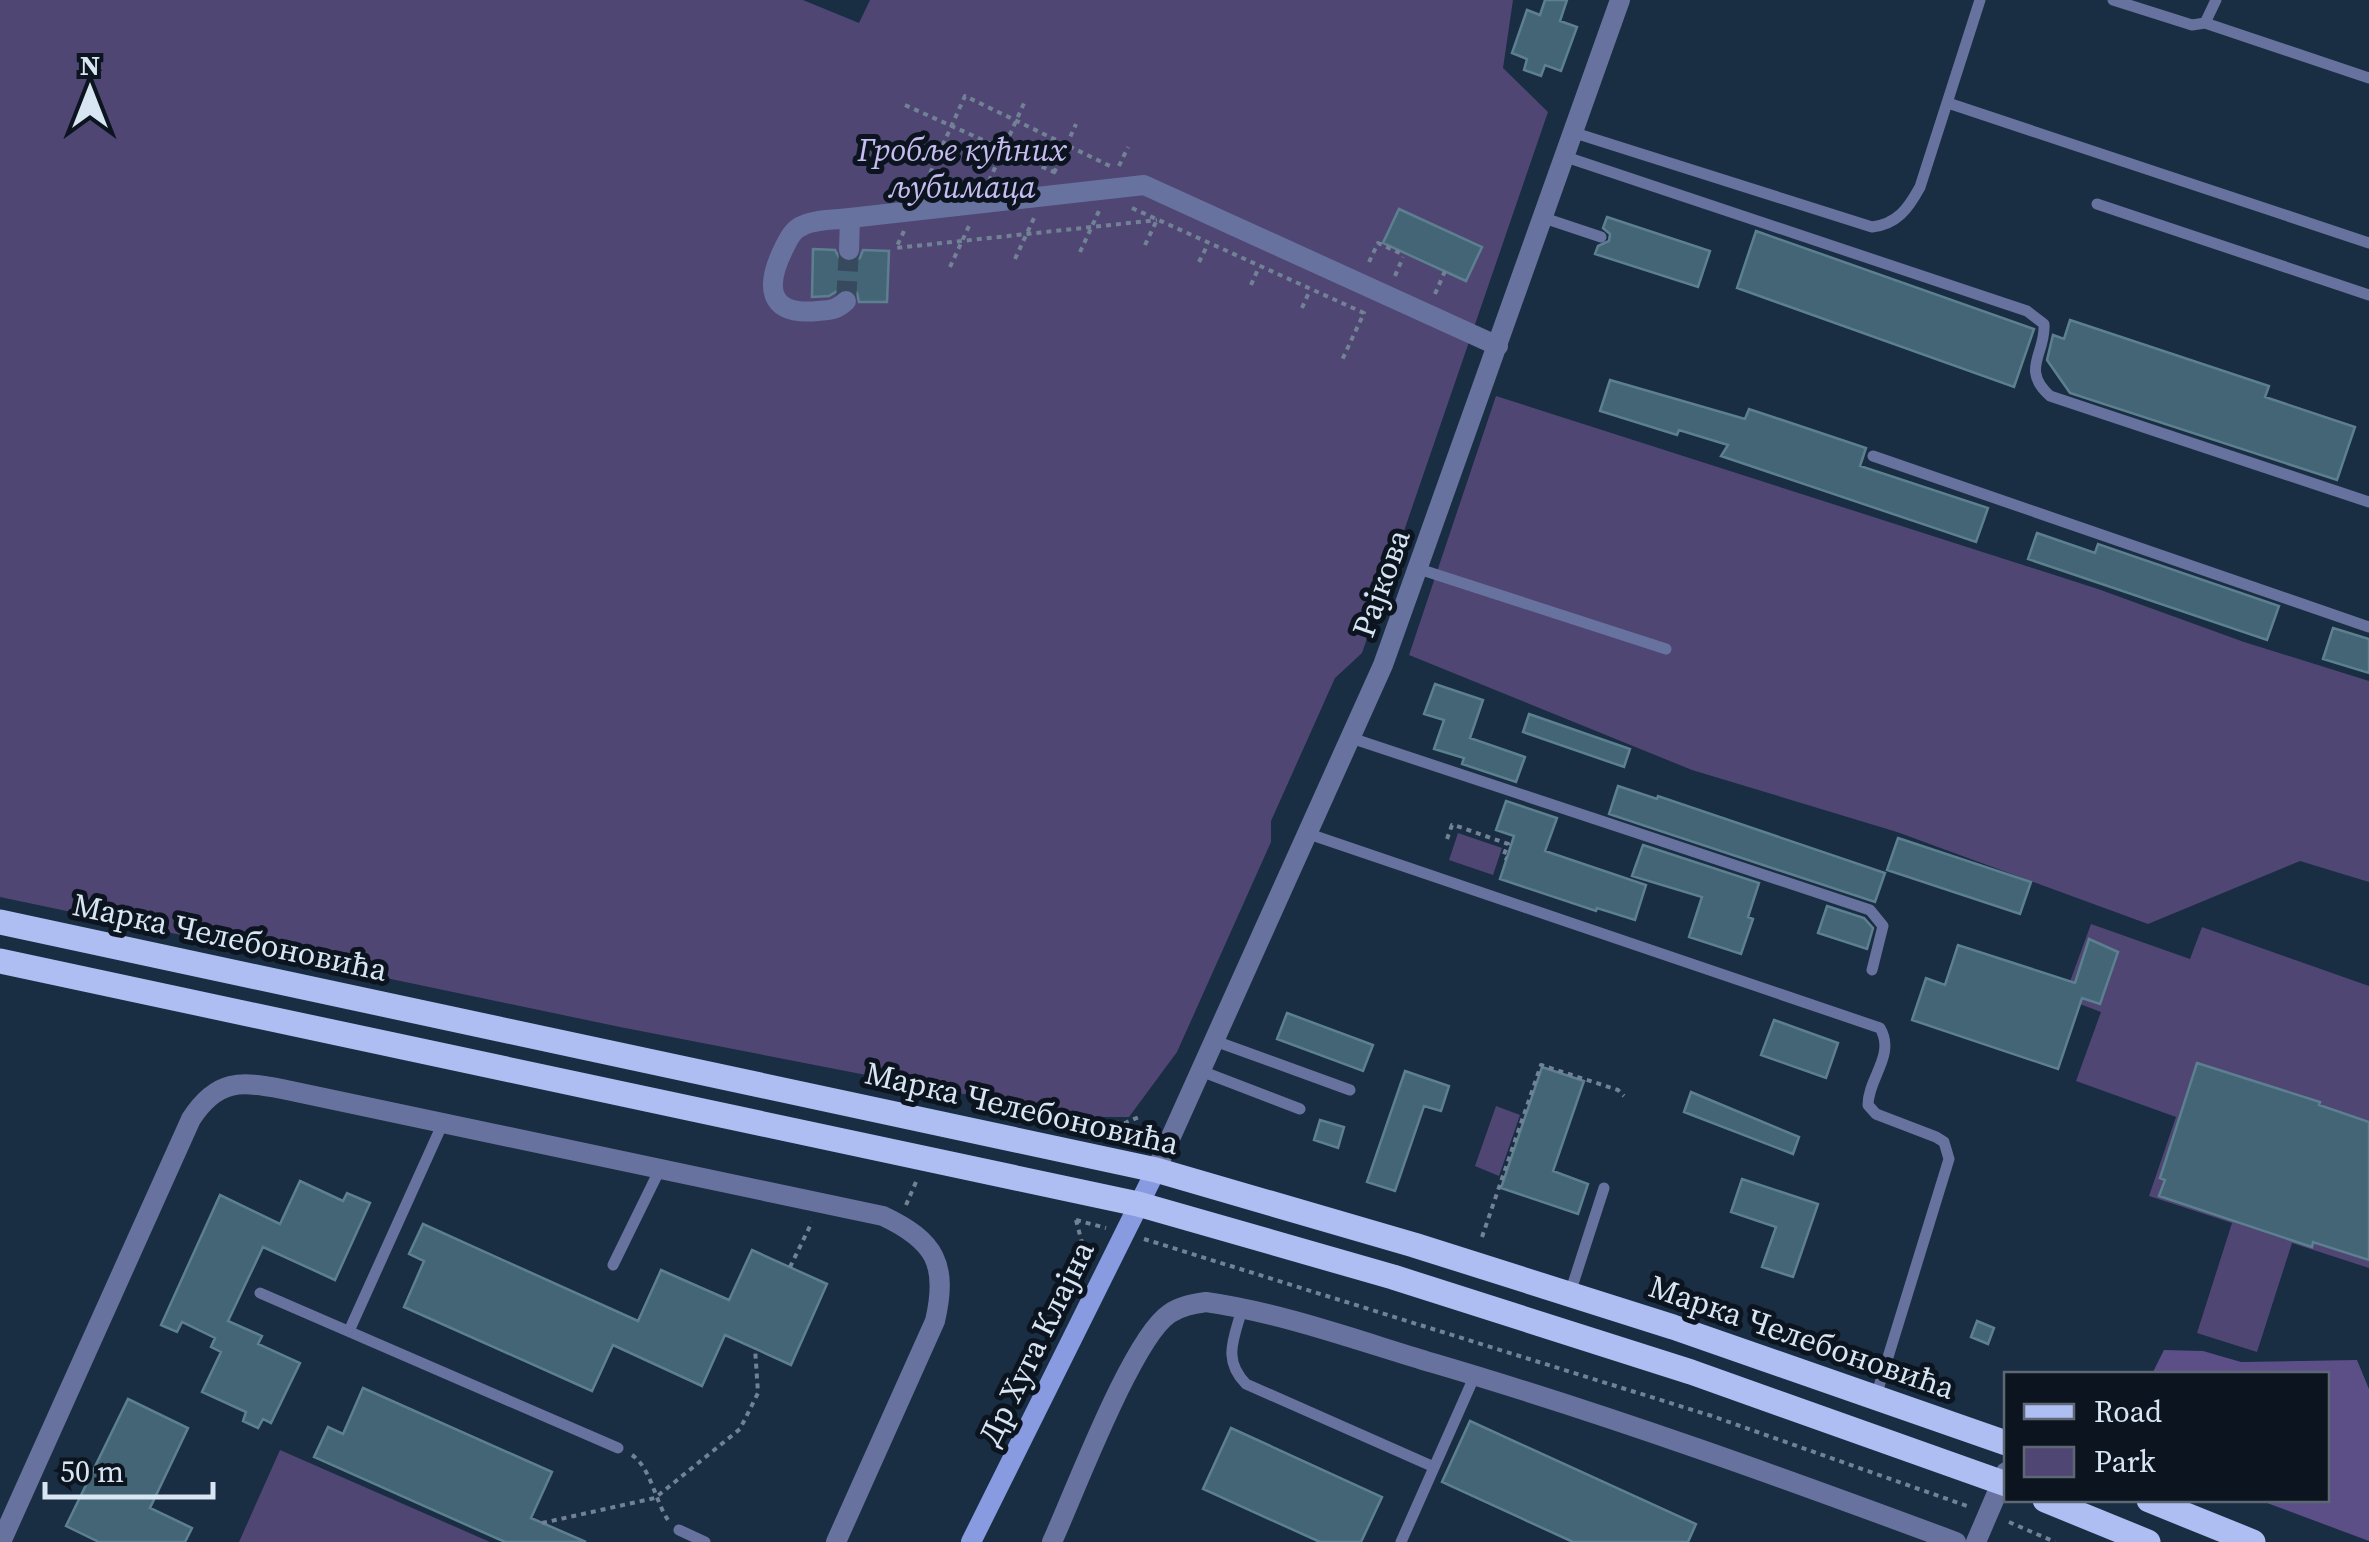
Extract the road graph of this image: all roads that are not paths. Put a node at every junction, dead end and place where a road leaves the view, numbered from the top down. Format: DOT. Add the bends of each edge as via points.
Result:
graph roads {
  1 [pos="1620,0"];
  2 [pos="1980,0"];
  3 [pos="2114,0"];
  4 [pos="2216,0"];
  5 [pos="2205,23"];
  6 [pos="2369,78"];
  7 [pos="1948,103"];
  8 [pos="1574,133"];
  9 [pos="1566,157"];
  10 [pos="2097,204"];
  11 [pos="850,218"];
  12 [pos="1544,218"];
  13 [pos="1600,236"];
  14 [pos="2369,242"];
  15 [pos="849,250"];
  16 [pos="2369,295"];
  17 [pos="846,301"];
  18 [pos="1498,346"];
  19 [pos="1873,456"];
  20 [pos="2369,502"];
  21 [pos="1419,569"];
  22 [pos="2369,627"];
  23 [pos="1666,649"];
  24 [pos="1350,738"];
  25 [pos="1309,834"];
  26 [pos="0,922"];
  27 [pos="0,961"];
  28 [pos="1872,970"];
  29 [pos="1215,1041"];
  30 [pos="1201,1071"];
  31 [pos="1350,1090"];
  32 [pos="1300,1109"];
  33 [pos="442,1124"];
  34 [pos="660,1169"];
  35 [pos="1156,1170"];
  36 [pos="1604,1188"];
  37 [pos="1138,1204"];
  38 [pos="613,1265"];
  39 [pos="260,1293"];
  40 [pos="1570,1294"];
  41 [pos="1242,1309"];
  42 [pos="349,1331"];
  43 [pos="1475,1376"];
  44 [pos="1876,1396"];
  45 [pos="2004,1442"];
  46 [pos="618,1448"];
  47 [pos="1434,1467"];
  48 [pos="2004,1480"];
  49 [pos="2004,1482"];
  50 [pos="2050,1502"];
  51 [pos="2154,1502"];
  52 [pos="679,1530"];
  53 [pos="2,1542"];
  54 [pos="705,1542"];
  55 [pos="836,1542"];
  56 [pos="970,1542"];
  57 [pos="1052,1542"];
  58 [pos="1400,1542"];
  59 [pos="1956,1542"];
  60 [pos="1976,1542"];
  61 [pos="2148,1542"];
  62 [pos="2253,1542"];
  1 -- 8 [label="street, Рајкова"];
  2 -- 7 [label="lane"];
  3 -- 5 [label="lane" via="2192,25"];
  4 -- 5 [label="lane"];
  5 -- 6 [label="lane"];
  7 -- 8 [label="lane" via="1910,206 1898,219 1872,226"];
  7 -- 14 [label="lane"];
  8 -- 9 [label="street, Рајкова"];
  9 -- 12 [label="street, Рајкова"];
  9 -- 20 [label="lane" via="2027,310 2044,324 2034,366 2050,396"];
  10 -- 16 [label="lane"];
  11 -- 15 [label="street"];
  11 -- 17 [label="street" via="794,231 771,282 790,310 834,310"];
  11 -- 18 [label="street" via="1144,186"];
  12 -- 13 [label="lane"];
  12 -- 18 [label="street, Рајкова"];
  18 -- 21 [label="street, Рајкова"];
  19 -- 22 [label="lane"];
  21 -- 23 [label="lane"];
  21 -- 24 [label="street, Рајкова"];
  24 -- 25 [label="street, Рајкова"];
  24 -- 28 [label="lane" via="1870,910 1883,926"];
  25 -- 29 [label="street, Рајкова"];
  25 -- 44 [label="lane" via="1880,1028 1886,1051 1868,1105 1944,1142 1949,1159"];
  26 -- 35 [label="main road, Марка Челебоновића"];
  27 -- 37 [label="main road, Марка Челебоновића"];
  29 -- 30 [label="street, Рајкова"];
  29 -- 31 [label="lane"];
  30 -- 32 [label="lane"];
  30 -- 35 [label="street, Рајкова"];
  33 -- 34 [label="street"];
  33 -- 42 [label="lane"];
  33 -- 53 [label="street" via="240,1084 202,1103"];
  34 -- 38 [label="lane"];
  34 -- 55 [label="street" via="883,1216 917,1235 938,1266 936,1321"];
  35 -- 37 [label="main road, Др Хуга Клајна"];
  35 -- 40 [label="main road, Марка Челебоновића"];
  36 -- 40 [label="lane"];
  37 -- 48 [label="main road, Марка Челебоновића" via="1393,1276"];
  37 -- 56 [label="main road, Др Хуга Клајна"];
  39 -- 42 [label="lane"];
  40 -- 44 [label="main road, Марка Челебоновића"];
  41 -- 43 [label="street"];
  41 -- 47 [label="lane" via="1230,1357 1246,1384"];
  41 -- 57 [label="street" via="1190,1304 1168,1314 1139,1348"];
  42 -- 46 [label="lane"];
  43 -- 47 [label="lane"];
  43 -- 59 [label="street" via="1776,1474"];
  44 -- 45 [label="main road, Марка Челебоновића"];
  47 -- 58 [label="lane"];
  49 -- 60 [label="street, Марка Челебоновића"];
  50 -- 61 [label="main road"];
  51 -- 62 [label="main road"];
  52 -- 54 [label="lane"];
}
